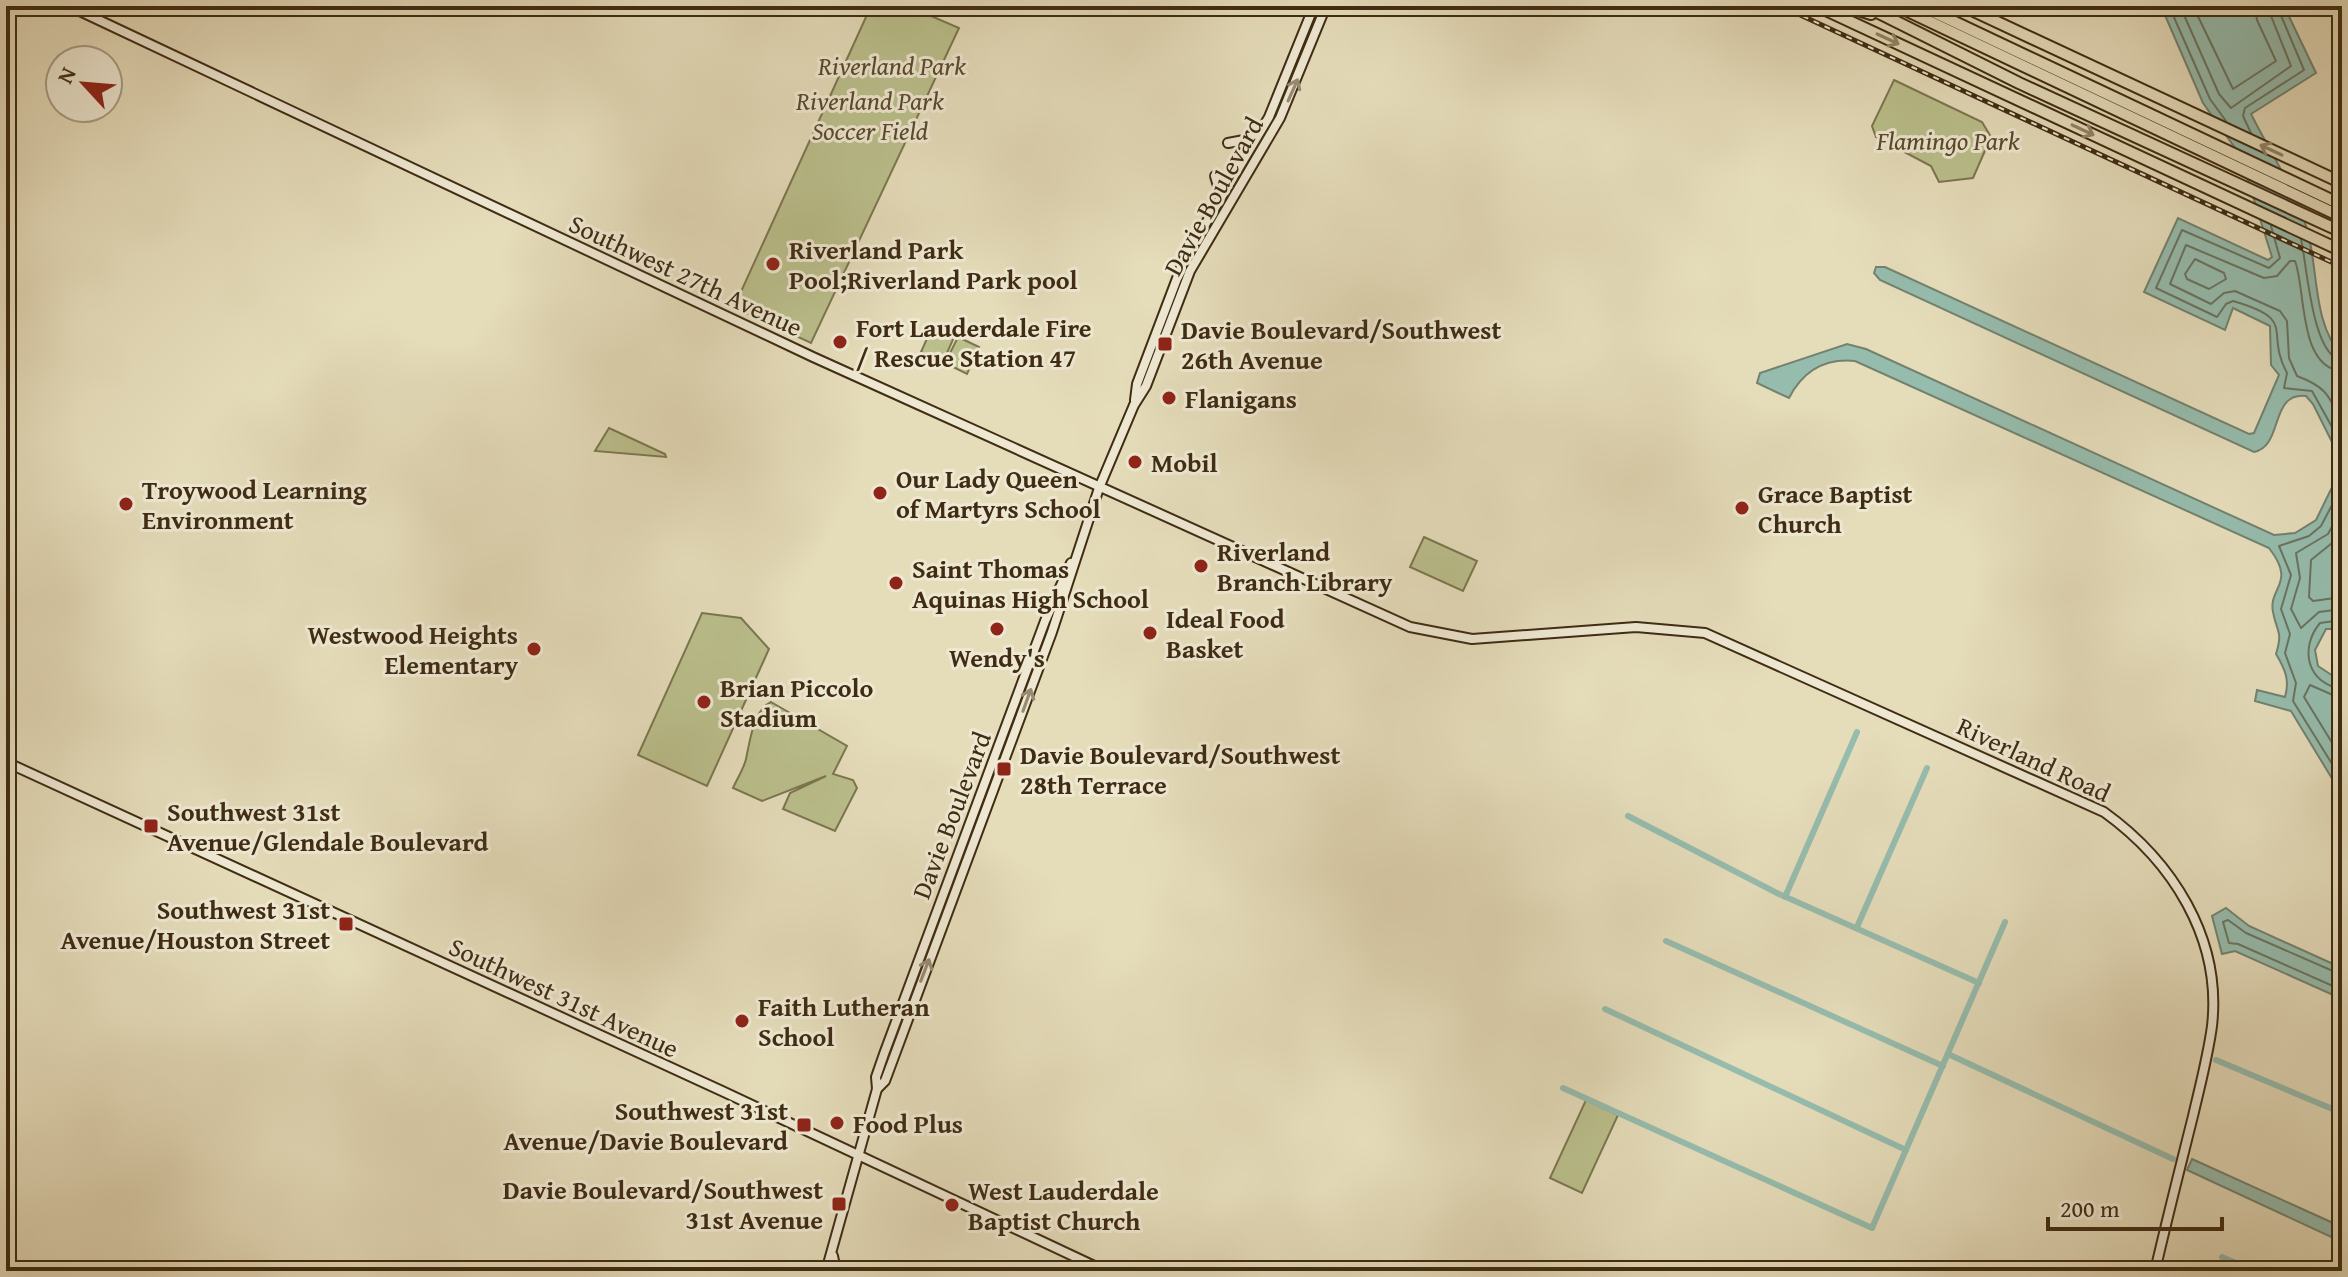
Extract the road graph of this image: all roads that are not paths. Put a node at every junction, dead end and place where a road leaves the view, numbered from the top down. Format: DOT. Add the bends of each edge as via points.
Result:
graph roads {
  1 [pos="69,6"];
  2 [pos="1314,6"];
  3 [pos="1326,6"];
  4 [pos="1817,6"];
  5 [pos="1846,6"];
  6 [pos="1865,6"];
  7 [pos="1878,6"];
  8 [pos="1897,6"];
  9 [pos="1921,6"];
  10 [pos="1963,6"];
  11 [pos="1899,24"];
  12 [pos="2020,80"];
  13 [pos="1269,117"];
  14 [pos="1228,143"];
  15 [pos="1215,176"];
  16 [pos="2342,183"];
  17 [pos="1221,196"];
  18 [pos="2342,205"];
  19 [pos="2342,217"];
  20 [pos="2342,226"];
  21 [pos="2342,232"];
  22 [pos="1197,234"];
  23 [pos="2342,251"];
  24 [pos="1187,254"];
  25 [pos="1193,265"];
  26 [pos="1181,293"];
  27 [pos="1134,405"];
  28 [pos="1099,488"];
  29 [pos="1074,559"];
  30 [pos="1043,627"];
  31 [pos="1563,633"];
  32 [pos="1042,659"];
  33 [pos="6,762"];
  34 [pos="967,830"];
  35 [pos="965,862"];
  36 [pos="901,1003"];
  37 [pos="897,1042"];
  38 [pos="877,1089"];
  39 [pos="859,1155"];
  40 [pos="833,1256"];
  41 [pos="826,1271"];
  42 [pos="836,1271"];
  43 [pos="1105,1271"];
  44 [pos="2155,1271"];
  1 -- 28 [label="main road, Southwest 27th Avenue"];
  2 -- 13 [label="main road, Davie Boulevard"];
  25 -- 3 [label="main road, Davie Boulevard, one-way" via="1280,118"];
  4 -- 23 [label="highway, one-way"];
  5 -- 11 [label="highway"];
  6 -- 11 [label="highway"];
  7 -- 12 [label="highway"];
  8 -- 19 [label="highway"];
  9 -- 18 [label="highway"];
  16 -- 10 [label="highway, one-way"];
  11 -- 12 [label="highway"];
  12 -- 20 [label="highway"];
  12 -- 21 [label="highway"];
  13 -- 14 [label="main road" via="1247,139"];
  13 -- 17 [label="main road, Davie Boulevard"];
  15 -- 17 [label="main road"];
  17 -- 22 [label="main road, Davie Boulevard"];
  22 -- 24 [label="main road, Davie Boulevard"];
  22 -- 25 [label="main road"];
  24 -- 26 [label="main road"];
  24 -- 27 [label="main road, Davie Boulevard" via="1137,384"];
  25 -- 26 [label="main road, Davie Boulevard"];
  26 -- 27 [label="main road, Davie Boulevard"];
  27 -- 28 [label="main road, Davie Boulevard"];
  28 -- 29 [label="main road, Davie Boulevard"];
  28 -- 31 [label="main road, Southwest 27th Avenue" via="1410,627 1472,639"];
  29 -- 30 [label="main road, Davie Boulevard"];
  29 -- 32 [label="main road, Davie Boulevard"];
  30 -- 32 [label="main road" via="1047,636"];
  30 -- 34 [label="main road, Davie Boulevard"];
  31 -- 44 [label="main road, Riverland Road" via="1636,627 1719,638 2088,803 2122,824 2161,862 2199,929 2213,992 2207,1053"];
  35 -- 32 [label="main road, Davie Boulevard, one-way"];
  33 -- 39 [label="main road, Southwest 31st Avenue"];
  34 -- 35 [label="main road"];
  34 -- 36 [label="main road, Davie Boulevard"];
  37 -- 35 [label="main road, Davie Boulevard, one-way"];
  36 -- 37 [label="main road"];
  36 -- 38 [label="main road, Davie Boulevard" via="876,1077"];
  37 -- 38 [label="main road, Davie Boulevard" via="885,1081"];
  38 -- 39 [label="main road, Davie Boulevard"];
  39 -- 40 [label="main road, Davie Boulevard"];
  39 -- 43 [label="main road, Southwest 31st Avenue"];
  40 -- 41 [label="main road, Davie Boulevard"];
  40 -- 42 [label="main road, Davie Boulevard"];
}
